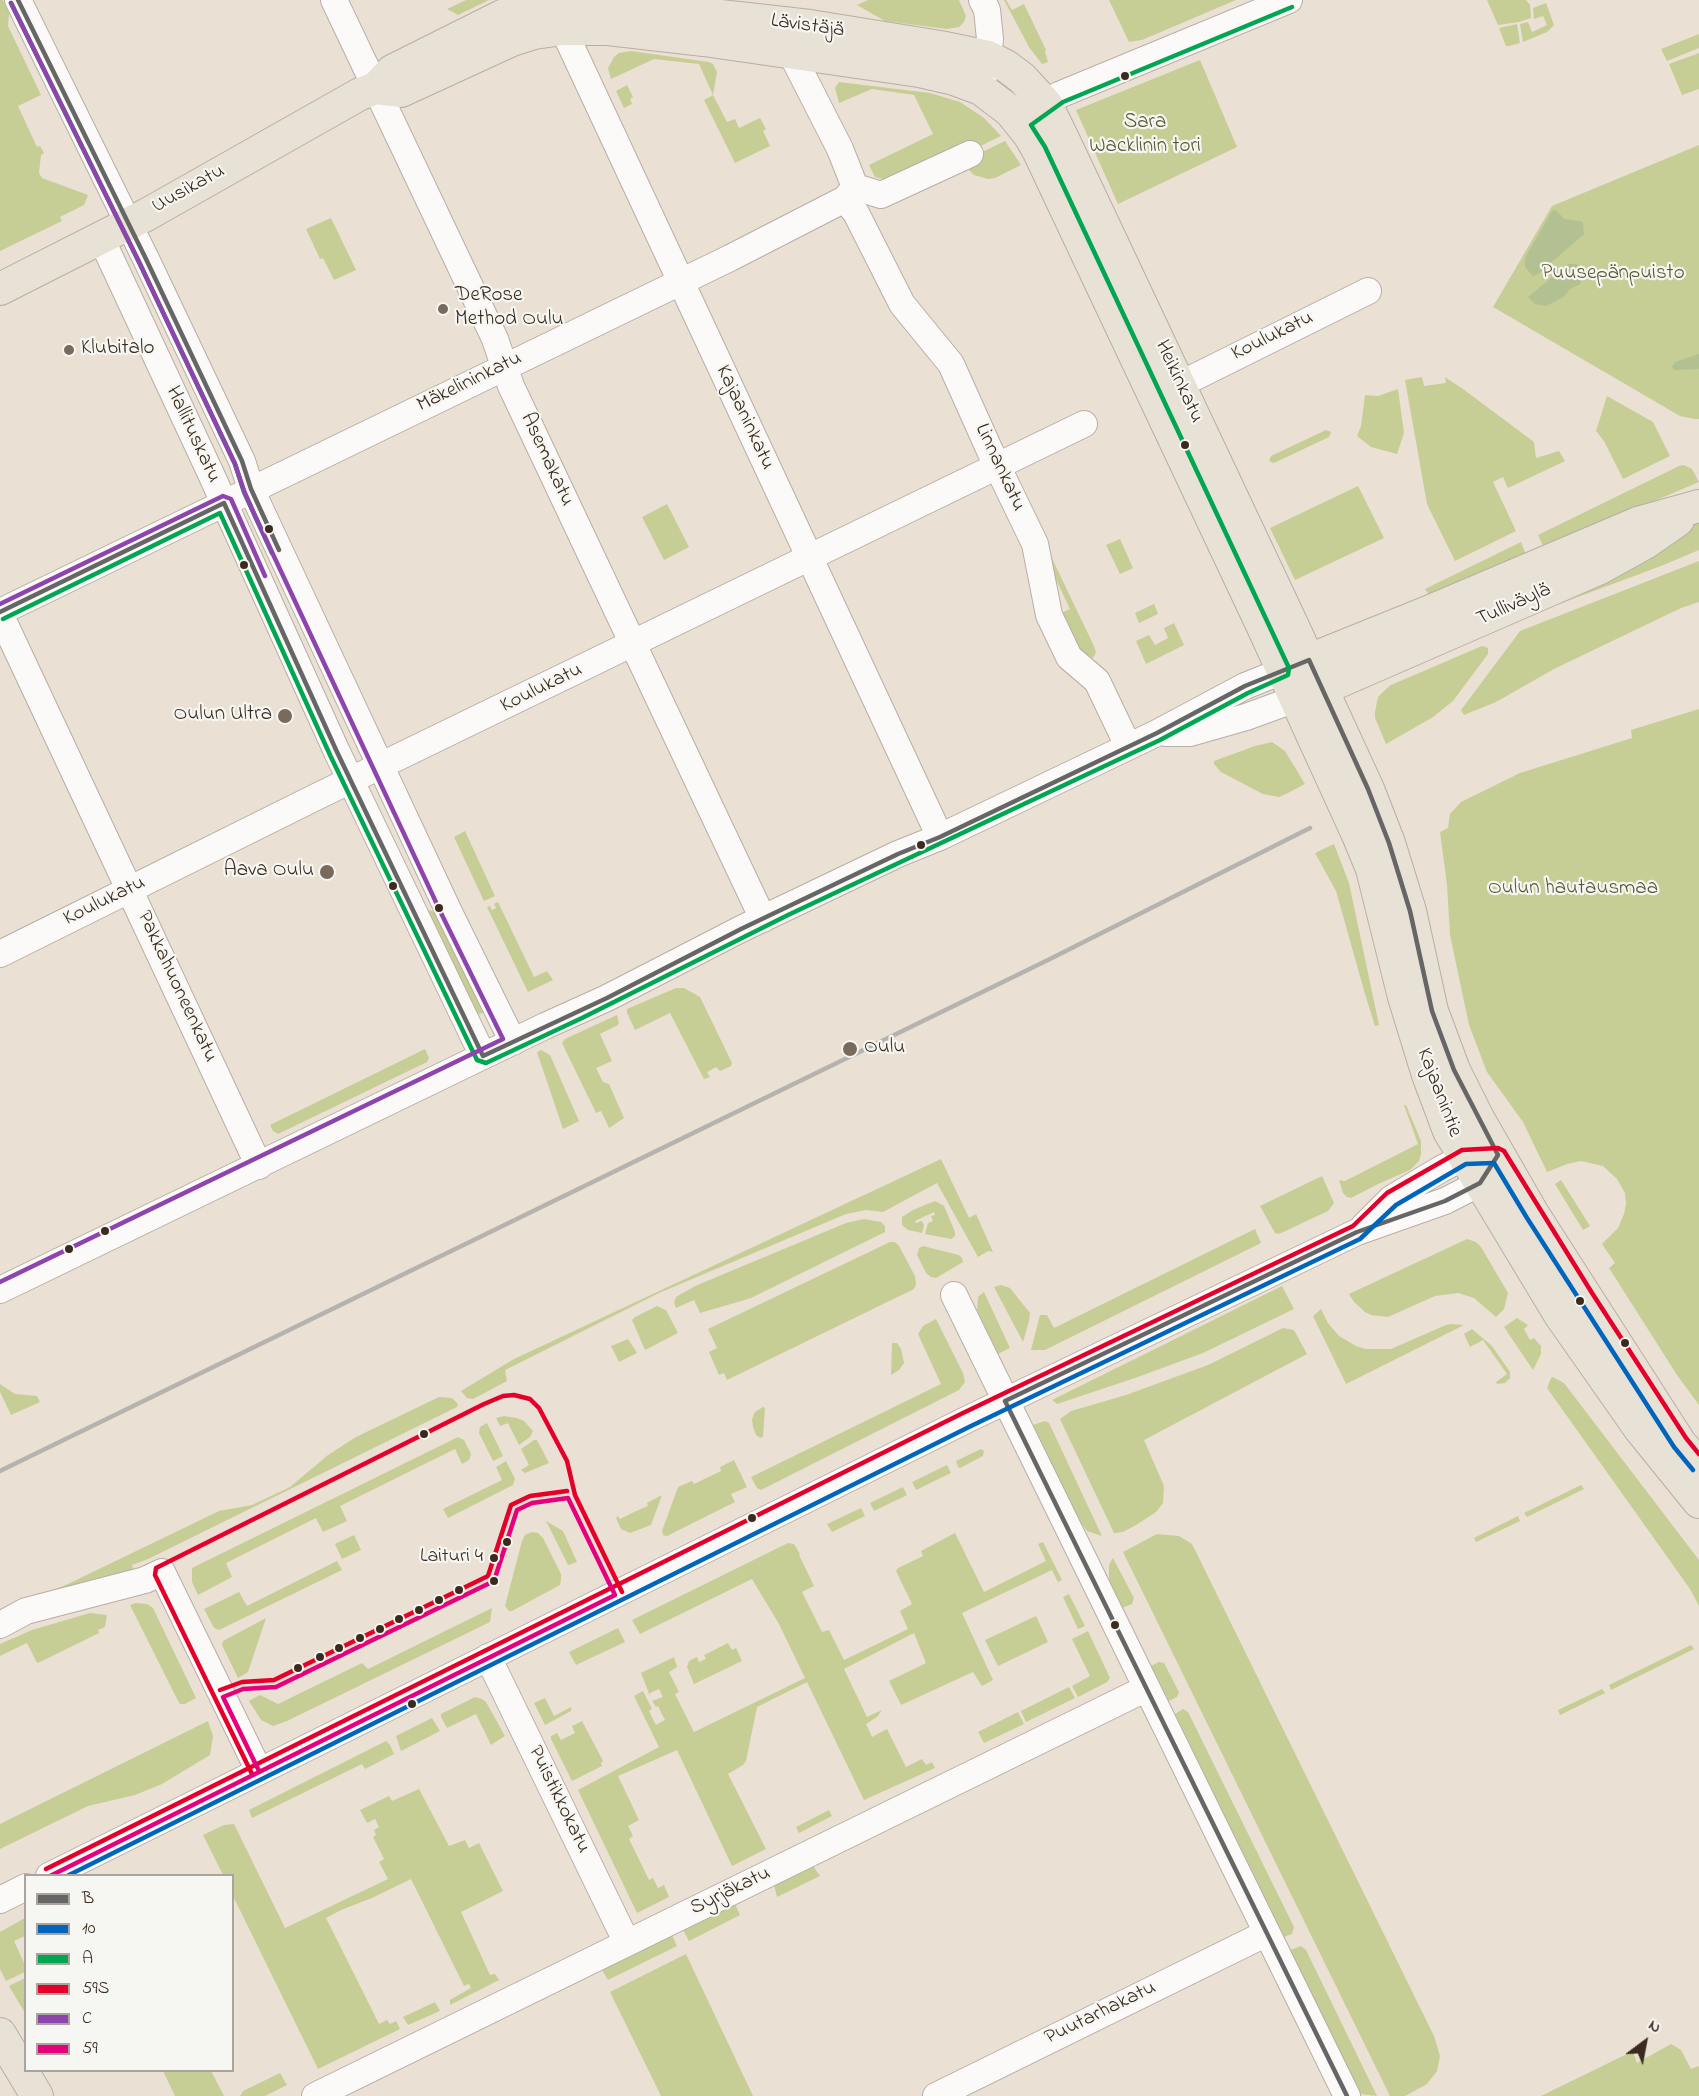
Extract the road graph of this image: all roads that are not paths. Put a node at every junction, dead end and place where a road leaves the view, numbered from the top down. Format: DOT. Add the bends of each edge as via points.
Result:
graph roads {
  1 [pos="18,0"];
  2 [pos="334,0"];
  3 [pos="549,0"];
  4 [pos="982,0"];
  5 [pos="1289,0"];
  6 [pos="744,9"];
  7 [pos="786,26"];
  8 [pos="563,29"];
  9 [pos="704,40"];
  10 [pos="988,57"];
  11 [pos="376,88"];
  12 [pos="981,89"];
  13 [pos="1046,104"];
  14 [pos="1021,123"];
  15 [pos="970,154"];
  16 [pos="850,193"];
  17 [pos="128,223"];
  18 [pos="101,238"];
  19 [pos="680,282"];
  20 [pos="0,289"];
  21 [pos="1368,291"];
  22 [pos="505,366"];
  23 [pos="1179,385"];
  24 [pos="1084,424"];
  25 [pos="997,466"];
  26 [pos="251,489"];
  27 [pos="224,503"];
  28 [pos="1698,507"];
  29 [pos="809,557"];
  30 [pos="0,613"];
  31 [pos="633,644"];
  32 [pos="1296,666"];
  33 [pos="1308,694"];
  34 [pos="1157,734"];
  35 [pos="1128,746"];
  36 [pos="381,767"];
  37 [pos="351,781"];
  38 [pos="940,837"];
  39 [pos="130,891"];
  40 [pos="763,919"];
  41 [pos="0,954"];
  42 [pos="513,1042"];
  43 [pos="483,1056"];
  44 [pos="1498,1155"];
  45 [pos="259,1166"];
  46 [pos="1472,1170"];
  47 [pos="0,1290"];
  48 [pos="954,1295"];
  49 [pos="1005,1401"];
  50 [pos="1699,1465"];
  51 [pos="1699,1502"];
  52 [pos="0,1624"];
  53 [pos="488,1658"];
  54 [pos="1147,1688"];
  55 [pos="259,1771"];
  56 [pos="51,1874"];
  57 [pos="24,1888"];
  58 [pos="0,1900"];
  59 [pos="1267,1933"];
  60 [pos="627,1943"];
  61 [pos="0,2034"];
  62 [pos="37,2096"];
  63 [pos="315,2096"];
  64 [pos="936,2096"];
  65 [pos="1347,2096"];
  1 -- 17 [label="street, Hallituskatu"];
  2 -- 11 [label="street, Asemakatu"];
  3 -- 6 [label="main road, Lävistäjä"];
  3 -- 8 [label="main road, Kajaaninkatu"];
  3 -- 11 [label="main road, Uusikatu" via="502,16 392,71"];
  4 -- 10 [label="street" via="987,10"];
  5 -- 13 [label="street" via="1059,95"];
  6 -- 7 [label="main road, Lävistäjä"];
  6 -- 9 [label="main road" via="723,31"];
  7 -- 9 [label="main road, Lävistäjä"];
  7 -- 10 [label="main road, Lävistäjä"];
  7 -- 12 [label="main road, Lävistäjä"];
  7 -- 16 [label="street, Linnankatu" via="840,149"];
  8 -- 9 [label="main road, Lävistäjä" via="608,28"];
  8 -- 11 [label="main road, Uusikatu" via="512,40 401,91"];
  8 -- 19 [label="street, Kajaaninkatu"];
  10 -- 12 [label="street"];
  10 -- 13 [label="main road, Lävistäjä" via="1022,78"];
  11 -- 17 [label="main road, Uusikatu"];
  11 -- 22 [label="street, Asemakatu"];
  12 -- 14 [label="main road, Lävistäjä"];
  13 -- 14 [label="street"];
  13 -- 23 [label="main road, Heikinkatu"];
  14 -- 32 [label="main road, Heikinkatu"];
  15 -- 16 [label="street" via="881,195"];
  16 -- 19 [label="street, Mäkelininkatu"];
  16 -- 25 [label="street, Linnankatu" via="856,213 902,304 951,364"];
  17 -- 18 [label="main road, Uusikatu"];
  17 -- 26 [label="street, Hallituskatu" via="242,460"];
  18 -- 20 [label="main road, Uusikatu"];
  18 -- 27 [label="street, Hallituskatu"];
  19 -- 22 [label="street, Mäkelininkatu"];
  19 -- 29 [label="street, Kajaaninkatu"];
  21 -- 23 [label="street, Koulukatu"];
  22 -- 26 [label="street, Mäkelininkatu"];
  22 -- 31 [label="street, Asemakatu"];
  23 -- 32 [label="main road, Heikinkatu"];
  24 -- 25 [label="street, Koulukatu"];
  25 -- 29 [label="street, Koulukatu"];
  25 -- 35 [label="street, Linnankatu" via="1035,544 1049,615 1069,657 1096,681"];
  26 -- 27 [label="street, Mäkelininkatu"];
  26 -- 36 [label="street, Hallituskatu"];
  27 -- 30 [label="street, Mäkelininkatu"];
  27 -- 37 [label="street, Hallituskatu"];
  28 -- 32 [label="main road, Tulliväylä" via="1638,523"];
  28 -- 33 [label="main road, Tulliväylä" via="1600,568"];
  29 -- 31 [label="street, Koulukatu"];
  29 -- 38 [label="street, Kajaaninkatu"];
  30 -- 39 [label="street, Pakkahuoneenkatu"];
  31 -- 36 [label="street, Koulukatu"];
  31 -- 40 [label="street, Asemakatu"];
  32 -- 33 [label="main road, Kajaanintie"];
  32 -- 34 [label="street" via="1245,686"];
  33 -- 34 [label="street" via="1190,734"];
  33 -- 44 [label="main road, Kajaanintie" via="1368,789 1410,911 1432,1011 1454,1070"];
  33 -- 46 [label="main road, Kajaanintie" via="1372,869 1428,1075 1449,1131"];
  34 -- 35 [label="street"];
  35 -- 38 [label="street"];
  36 -- 37 [label="street, Koulukatu"];
  36 -- 42 [label="street, Hallituskatu"];
  37 -- 39 [label="street, Koulukatu"];
  37 -- 43 [label="street, Hallituskatu"];
  38 -- 40 [label="street" via="904,850"];
  39 -- 41 [label="street, Koulukatu"];
  39 -- 45 [label="street, Pakkahuoneenkatu"];
  40 -- 42 [label="street"];
  42 -- 43 [label="street"];
  43 -- 45 [label="street"];
  44 -- 46 [label="street"];
  44 -- 50 [label="main road, Kajaanintie" via="1680,1443"];
  45 -- 47 [label="street"];
  46 -- 49 [label="street" via="1391,1199 1357,1232"];
  46 -- 51 [label="main road, Kajaanintie" via="1560,1315 1640,1429"];
  48 -- 49 [label="street"];
  49 -- 53 [label="street"];
  49 -- 54 [label="street"];
  52 -- 55 [label="street" via="26,1611 145,1580 162,1572"];
  53 -- 55 [label="street"];
  53 -- 60 [label="street, Puistikkokatu"];
  54 -- 59 [label="street"];
  54 -- 60 [label="street, Syrjäkatu"];
  55 -- 56 [label="street"];
  57 -- 58 [label="street"];
  59 -- 64 [label="street, Puutarhakatu"];
  59 -- 65 [label="street"];
  60 -- 63 [label="street, Syrjäkatu"];
  61 -- 62 [label="main road"];
}
